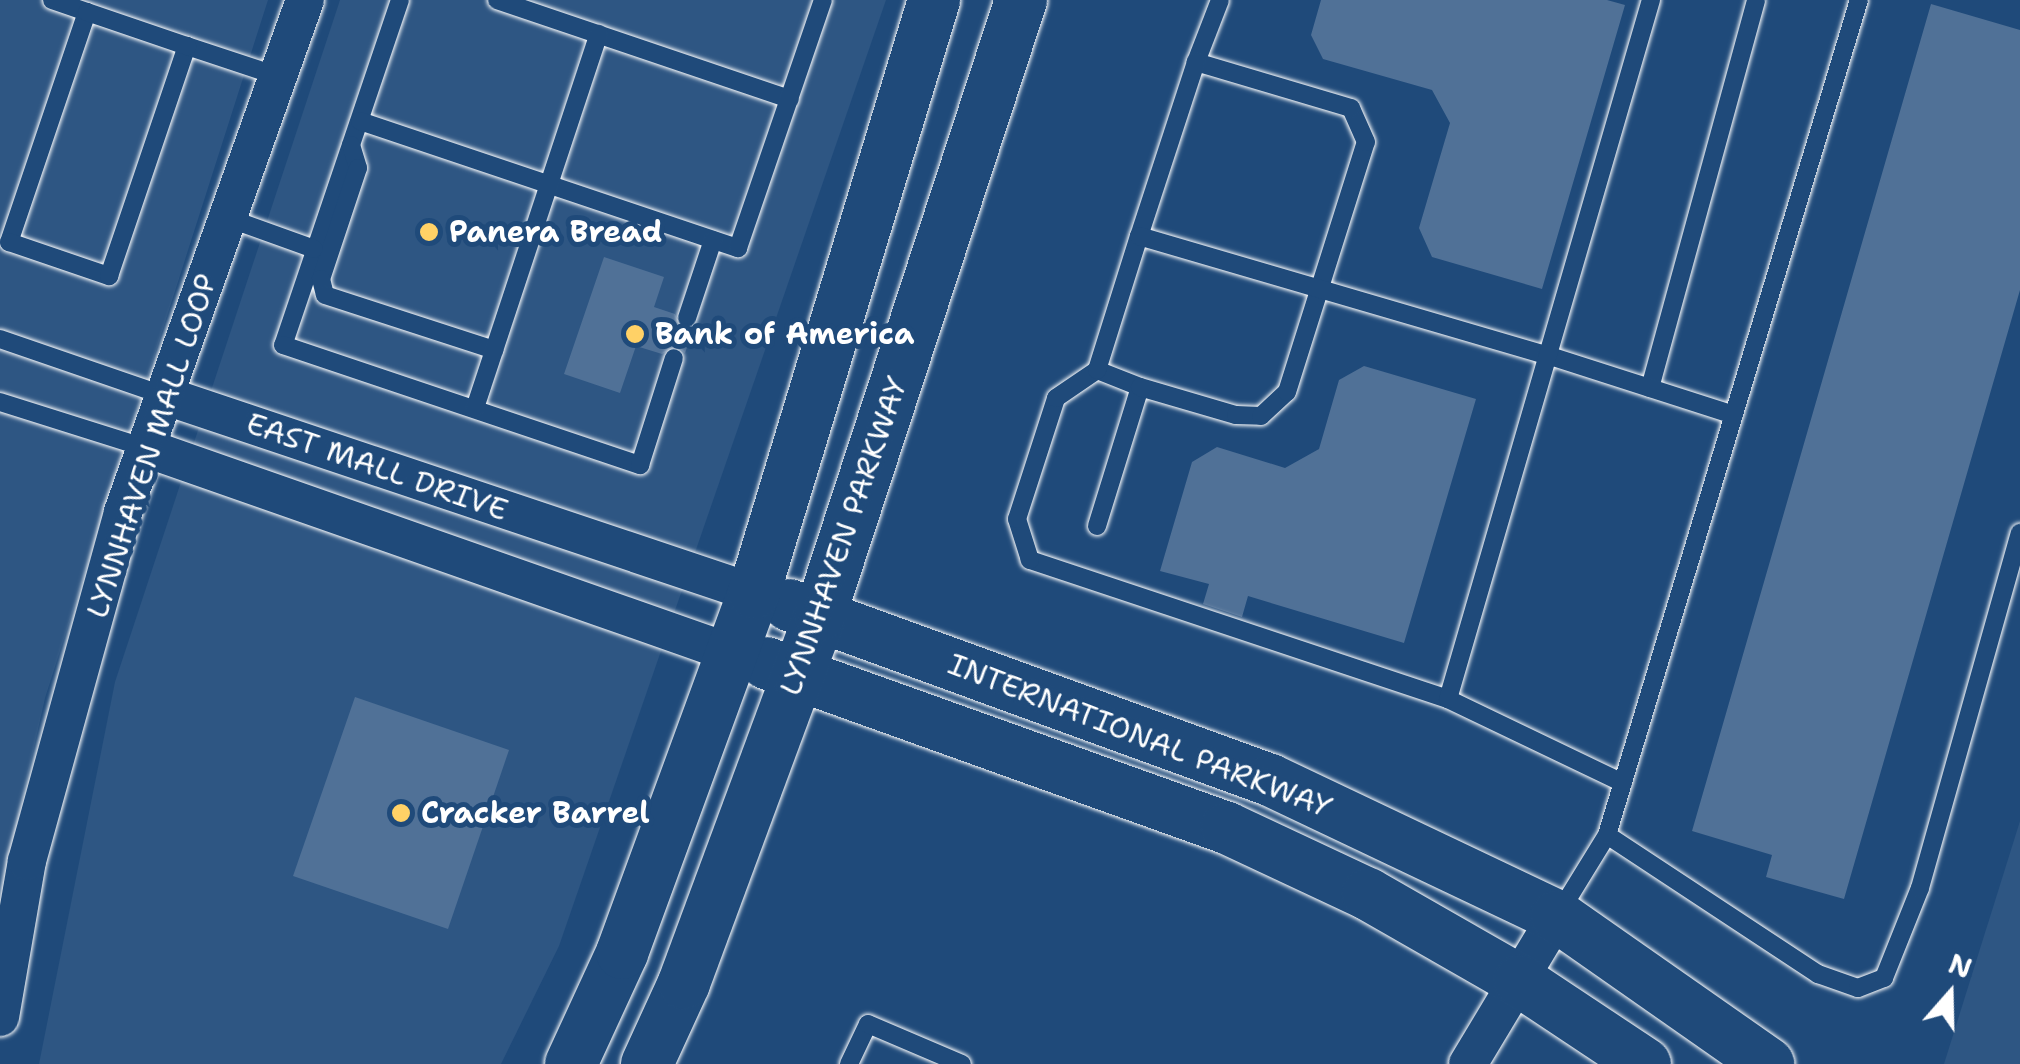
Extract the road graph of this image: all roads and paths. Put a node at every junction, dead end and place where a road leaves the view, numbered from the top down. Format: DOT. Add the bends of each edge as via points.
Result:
graph roads {
  1 [pos="52,0"];
  2 [pos="306,0"];
  3 [pos="400,0"];
  4 [pos="497,0"];
  5 [pos="824,0"];
  6 [pos="934,0"];
  7 [pos="1021,0"];
  8 [pos="1220,0"];
  9 [pos="1651,0"];
  10 [pos="1756,0"];
  11 [pos="1859,0"];
  12 [pos="87,12"];
  13 [pos="599,34"];
  14 [pos="187,46"];
  15 [pos="1196,62"];
  16 [pos="281,77"];
  17 [pos="790,99"];
  18 [pos="360,120"];
  19 [pos="351,145"];
  20 [pos="550,184"];
  21 [pos="228,218"];
  22 [pos="1140,236"];
  23 [pos="712,240"];
  24 [pos="314,249"];
  25 [pos="1318,288"];
  26 [pos="687,318"];
  27 [pos="0,340"];
  28 [pos="494,350"];
  29 [pos="1547,355"];
  30 [pos="674,358"];
  31 [pos="1097,370"];
  32 [pos="1140,387"];
  33 [pos="1650,388"];
  34 [pos="166,396"];
  35 [pos="0,402"];
  36 [pos="475,408"];
  37 [pos="1734,415"];
  38 [pos="146,448"];
  39 [pos="1097,526"];
  40 [pos="2020,533"];
  41 [pos="754,593"];
  42 [pos="820,616"];
  43 [pos="732,653"];
  44 [pos="798,672"];
  45 [pos="1448,699"];
  46 [pos="1623,783"];
  47 [pos="1607,836"];
  48 [pos="1557,916"];
  49 [pos="1520,981"];
  50 [pos="0,1017"];
  51 [pos="571,1064"];
  52 [pos="647,1064"];
  53 [pos="849,1064"];
  54 [pos="962,1064"];
  55 [pos="1468,1064"];
  56 [pos="1645,1064"];
  57 [pos="1768,1064"];
  1 -- 12 [label="lane"];
  2 -- 16 [label="street, LYNNHAVEN MALL LOOP"];
  3 -- 18 [label="lane"];
  4 -- 13 [label="lane"];
  5 -- 17 [label="lane"];
  6 -- 41 [label="main road"];
  7 -- 42 [label="main road, LYNNHAVEN PARKWAY"];
  8 -- 15 [label="lane"];
  9 -- 29 [label="lane"];
  10 -- 33 [label="lane"];
  11 -- 37 [label="lane"];
  12 -- 14 [label="lane"];
  12 -- 14 [label="lane" via="9,242 108,276"];
  13 -- 17 [label="lane"];
  13 -- 20 [label="lane"];
  14 -- 16 [label="lane"];
  15 -- 22 [label="lane"];
  15 -- 25 [label="lane" via="1351,108 1366,142"];
  16 -- 21 [label="street, LYNNHAVEN MALL LOOP"];
  17 -- 23 [label="lane" via="738,248"];
  18 -- 19 [label="lane"];
  18 -- 20 [label="lane"];
  19 -- 24 [label="lane"];
  19 -- 28 [label="lane" via="358,168 321,280 325,295"];
  20 -- 23 [label="lane"];
  20 -- 28 [label="lane"];
  21 -- 24 [label="lane"];
  21 -- 34 [label="street, LYNNHAVEN MALL LOOP"];
  22 -- 25 [label="lane"];
  22 -- 31 [label="lane"];
  23 -- 26 [label="lane"];
  24 -- 36 [label="lane" via="283,346"];
  25 -- 29 [label="lane"];
  25 -- 32 [label="lane" via="1287,392 1261,416 1236,416"];
  27 -- 34 [label="lane, EAST MALL DRIVE"];
  28 -- 36 [label="lane"];
  29 -- 33 [label="lane"];
  29 -- 45 [label="lane"];
  30 -- 36 [label="lane" via="640,464"];
  31 -- 32 [label="lane"];
  31 -- 45 [label="lane" via="1056,398 1017,520 1030,560"];
  32 -- 39 [label="lane"];
  33 -- 37 [label="lane"];
  34 -- 38 [label="street, LYNNHAVEN MALL LOOP"];
  34 -- 41 [label="street, EAST MALL DRIVE"];
  35 -- 38 [label="lane, EAST MALL DRIVE"];
  37 -- 46 [label="lane"];
  38 -- 43 [label="street, EAST MALL DRIVE"];
  38 -- 50 [label="street, LYNNHAVEN MALL LOOP" via="27,861"];
  40 -- 47 [label="lane" via="1920,888 1884,978 1858,988 1818,974"];
  41 -- 42 [label="main road, INTERNATIONAL PARKWAY"];
  41 -- 43 [label="main road"];
  42 -- 44 [label="main road, LYNNHAVEN PARKWAY"];
  42 -- 48 [label="main road, INTERNATIONAL PARKWAY" via="1270,780"];
  43 -- 44 [label="main road, INTERNATIONAL PARKWAY"];
  43 -- 51 [label="main road" via="622,953"];
  44 -- 49 [label="main road, INTERNATIONAL PARKWAY" via="1227,828 1368,894"];
  44 -- 52 [label="main road, LYNNHAVEN PARKWAY" via="684,983"];
  45 -- 46 [label="lane"];
  46 -- 47 [label="lane"];
  47 -- 48 [label="lane"];
  48 -- 49 [label="street"];
  48 -- 57 [label="main road, INTERNATIONAL PARKWAY"];
  49 -- 55 [label="street"];
  49 -- 56 [label="main road, INTERNATIONAL PARKWAY"];
  53 -- 54 [label="lane" via="868,1024"];
}
